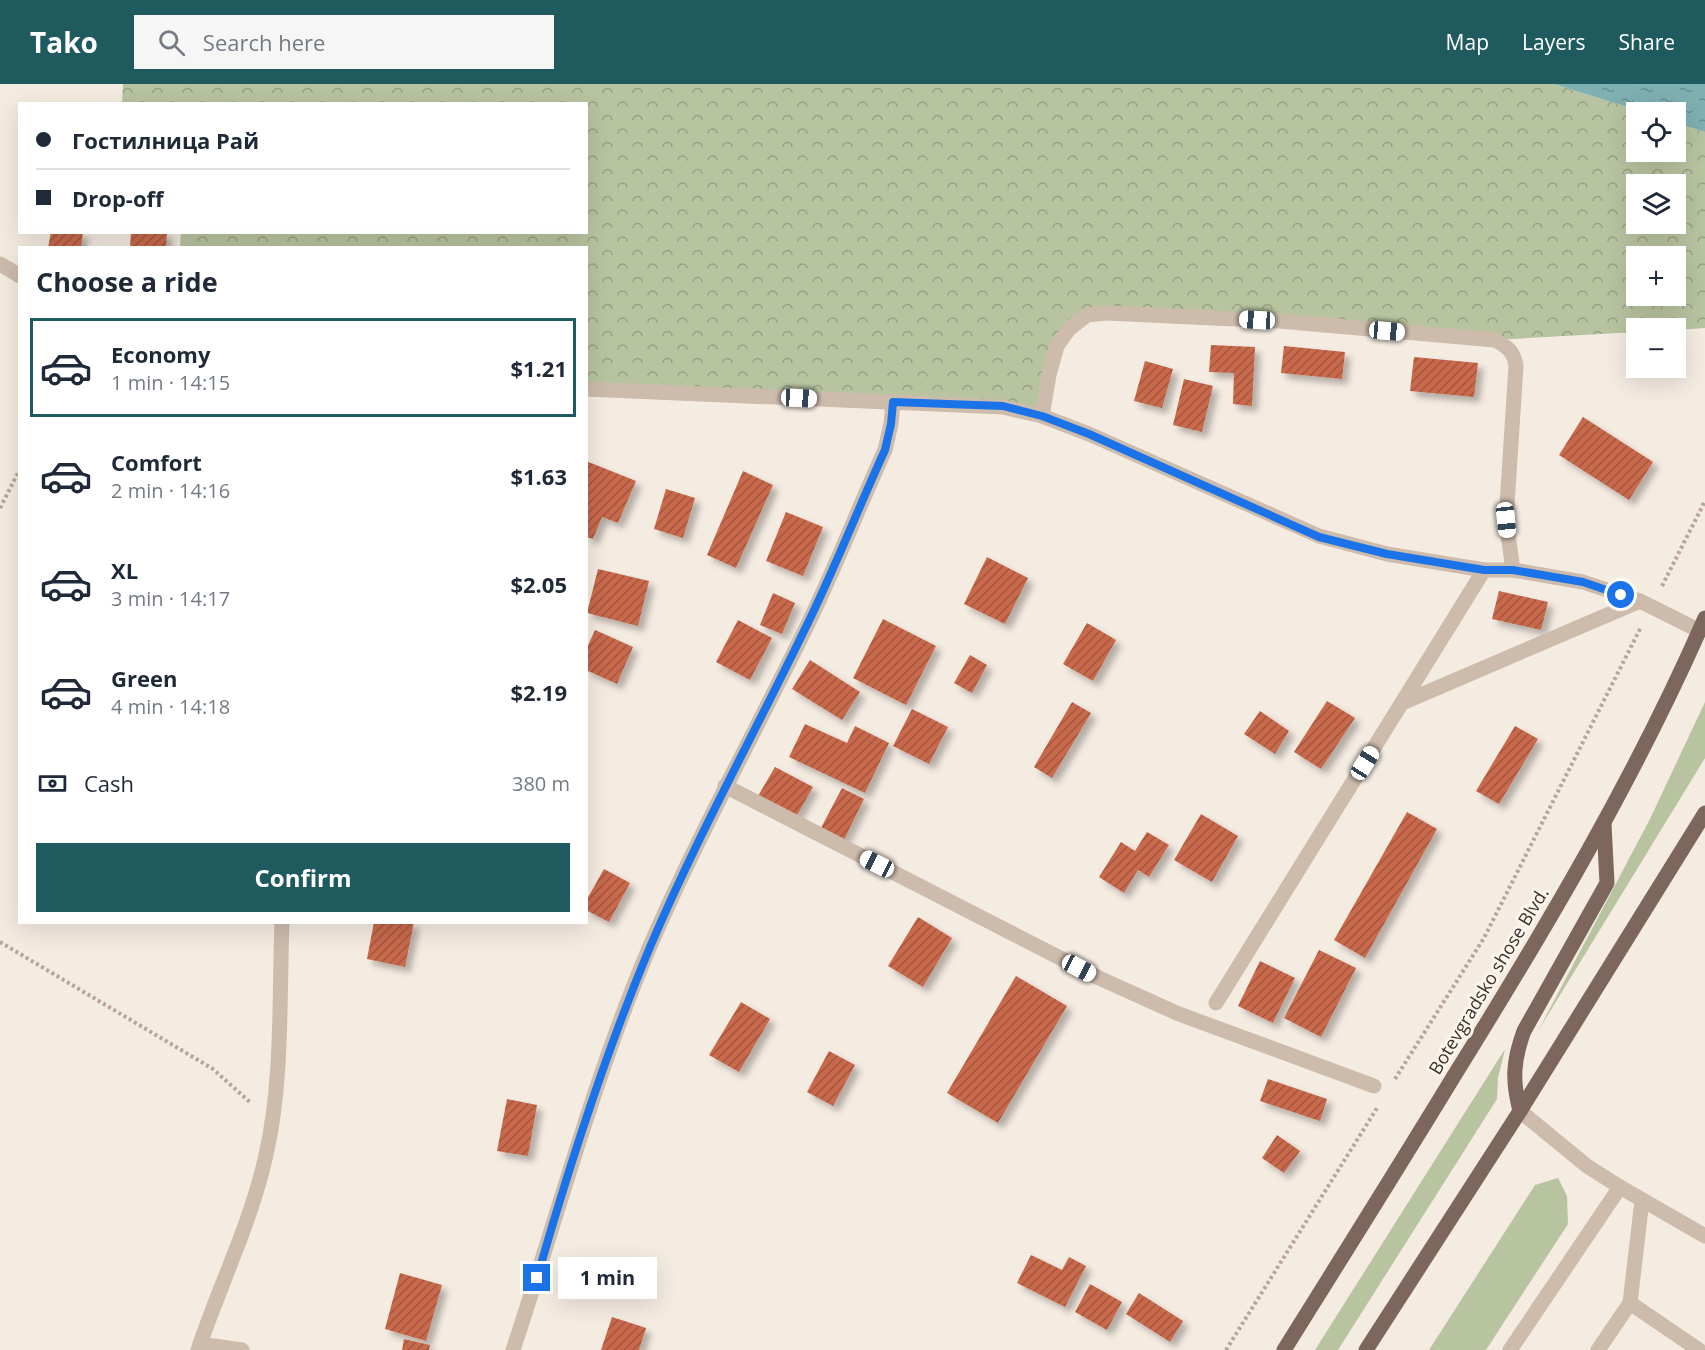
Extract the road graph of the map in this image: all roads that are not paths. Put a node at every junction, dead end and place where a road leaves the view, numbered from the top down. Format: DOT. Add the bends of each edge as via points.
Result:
graph roads {
  1 [pos="0,264"];
  2 [pos="18,275"];
  3 [pos="588,389"];
  4 [pos="893,402"];
  5 [pos="1042,416"];
  6 [pos="1484,570"];
  7 [pos="1513,570"];
  8 [pos="1646,604"];
  9 [pos="1702,625"];
  10 [pos="1402,703"];
  11 [pos="725,786"];
  12 [pos="1705,813"];
  13 [pos="1604,824"];
  14 [pos="282,924"];
  15 [pos="1216,1003"];
  16 [pos="1374,1086"];
  17 [pos="1520,1111"];
  18 [pos="1620,1187"];
  19 [pos="1642,1200"];
  20 [pos="1705,1236"];
  21 [pos="1630,1303"];
  22 [pos="199,1347"];
  23 [pos="242,1350"];
  24 [pos="513,1350"];
  25 [pos="1284,1350"];
  26 [pos="1366,1350"];
  27 [pos="1510,1350"];
  28 [pos="1598,1350"];
  29 [pos="1699,1350"];
  1 -- 2 [label="street"];
  3 -- 4 [label="street"];
  4 -- 5 [label="street" via="1003,406"];
  4 -- 11 [label="street" via="885,450 804,632"];
  5 -- 6 [label="street" via="1319,537 1387,554"];
  5 -- 7 [label="street" via="1057,346 1069,328 1087,315 1279,321 1496,340 1515,355 1516,366 1506,520"];
  6 -- 7 [label="street"];
  6 -- 10 [label="street"];
  7 -- 8 [label="street" via="1583,582"];
  8 -- 9 [label="street"];
  8 -- 10 [label="street"];
  9 -- 13 [label="main road, Botevgradsko shose Blvd."];
  10 -- 15 [label="street"];
  11 -- 16 [label="street" via="1099,978 1179,1014"];
  11 -- 24 [label="street" via="650,948 602,1073"];
  12 -- 17 [label="main road"];
  13 -- 17 [label="main road" via="1607,883 1516,1051 1514,1089"];
  13 -- 25 [label="main road, Botevgradsko shose Blvd." via="1535,945"];
  14 -- 22 [label="street" via="277,1076 267,1154 252,1210"];
  17 -- 18 [label="street" via="1587,1166"];
  17 -- 26 [label="main road"];
  18 -- 19 [label="street"];
  18 -- 27 [label="street"];
  19 -- 20 [label="street"];
  19 -- 21 [label="street"];
  21 -- 28 [label="street"];
  21 -- 29 [label="street"];
  22 -- 23 [label="street"];
}
